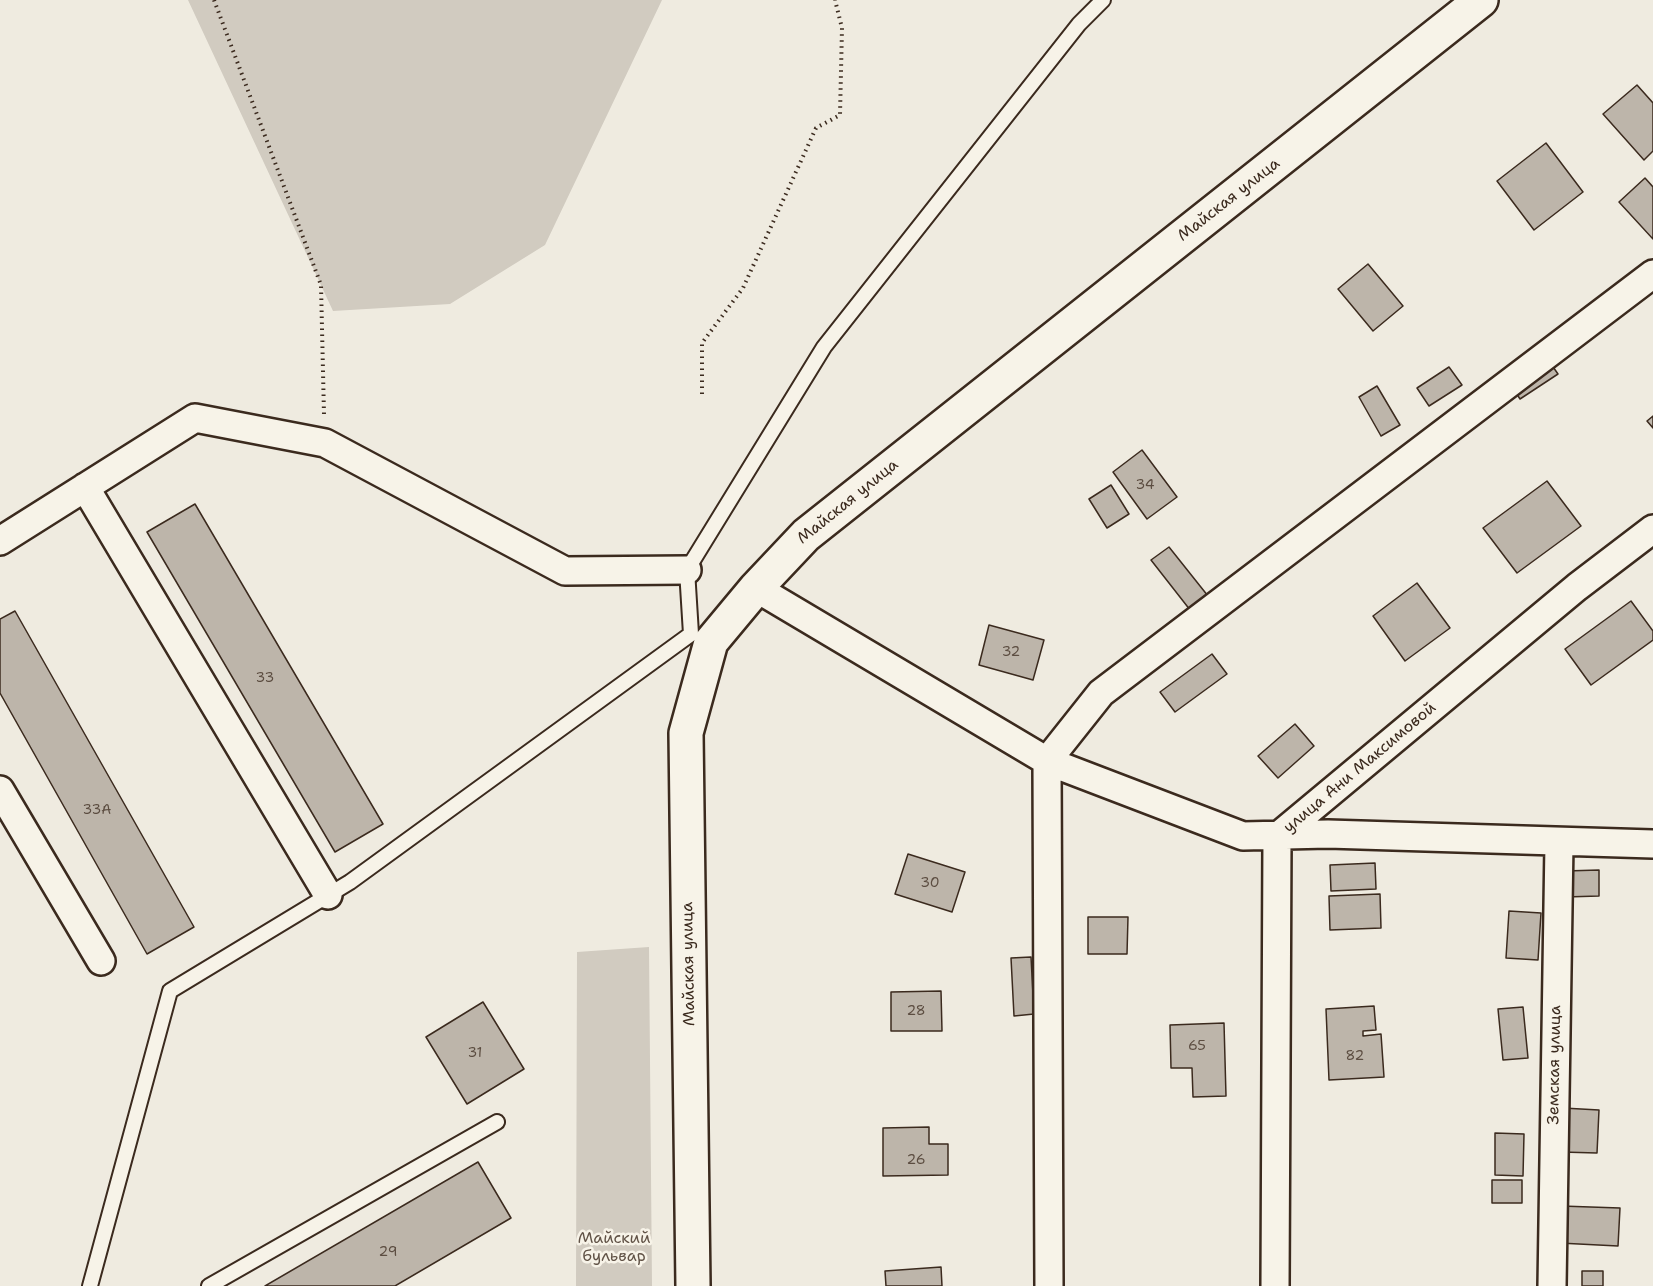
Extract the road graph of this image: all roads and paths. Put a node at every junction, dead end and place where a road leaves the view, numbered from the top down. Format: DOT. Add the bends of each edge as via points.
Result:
graph roads {
  1 [pos="214,0"];
  2 [pos="835,0"];
  3 [pos="1103,0"];
  4 [pos="1481,0"];
  5 [pos="1653,274"];
  6 [pos="702,394"];
  7 [pos="325,443"];
  8 [pos="85,487"];
  9 [pos="1653,530"];
  10 [pos="0,541"];
  11 [pos="687,570"];
  12 [pos="756,588"];
  13 [pos="701,638"];
  14 [pos="1047,761"];
  15 [pos="0,790"];
  16 [pos="1277,837"];
  17 [pos="1559,843"];
  18 [pos="1653,844"];
  19 [pos="328,895"];
  20 [pos="101,961"];
  21 [pos="497,1122"];
  22 [pos="90,1286"];
  23 [pos="209,1286"];
  24 [pos="693,1286"];
  25 [pos="1049,1286"];
  26 [pos="1275,1286"];
  27 [pos="1552,1286"];
  1 -- 7 [label="path" via="321,285"];
  2 -- 6 [label="path" via="842,28 840,115 816,128 743,288 702,343"];
  3 -- 11 [label="lane" via="1071,33 824,347"];
  4 -- 12 [label="street, Майская улица" via="806,535"];
  5 -- 14 [label="street" via="1101,693"];
  7 -- 8 [label="street" via="195,418"];
  7 -- 11 [label="street" via="565,571"];
  8 -- 10 [label="street"];
  8 -- 19 [label="street"];
  9 -- 16 [label="street, улица Ани Максимовой" via="1577,587"];
  11 -- 13 [label="lane"];
  12 -- 13 [label="street, Майская улица"];
  12 -- 14 [label="street"];
  13 -- 19 [label="lane"];
  13 -- 24 [label="street, Майская улица" via="686,733"];
  14 -- 16 [label="street" via="1243,836"];
  14 -- 25 [label="street"];
  15 -- 20 [label="street"];
  16 -- 17 [label="street" via="1328,834"];
  16 -- 26 [label="street, улица Ани Максимовой"];
  17 -- 18 [label="street"];
  17 -- 27 [label="street, Земская улица"];
  19 -- 22 [label="lane" via="170,991"];
  21 -- 23 [label="lane"];
}
